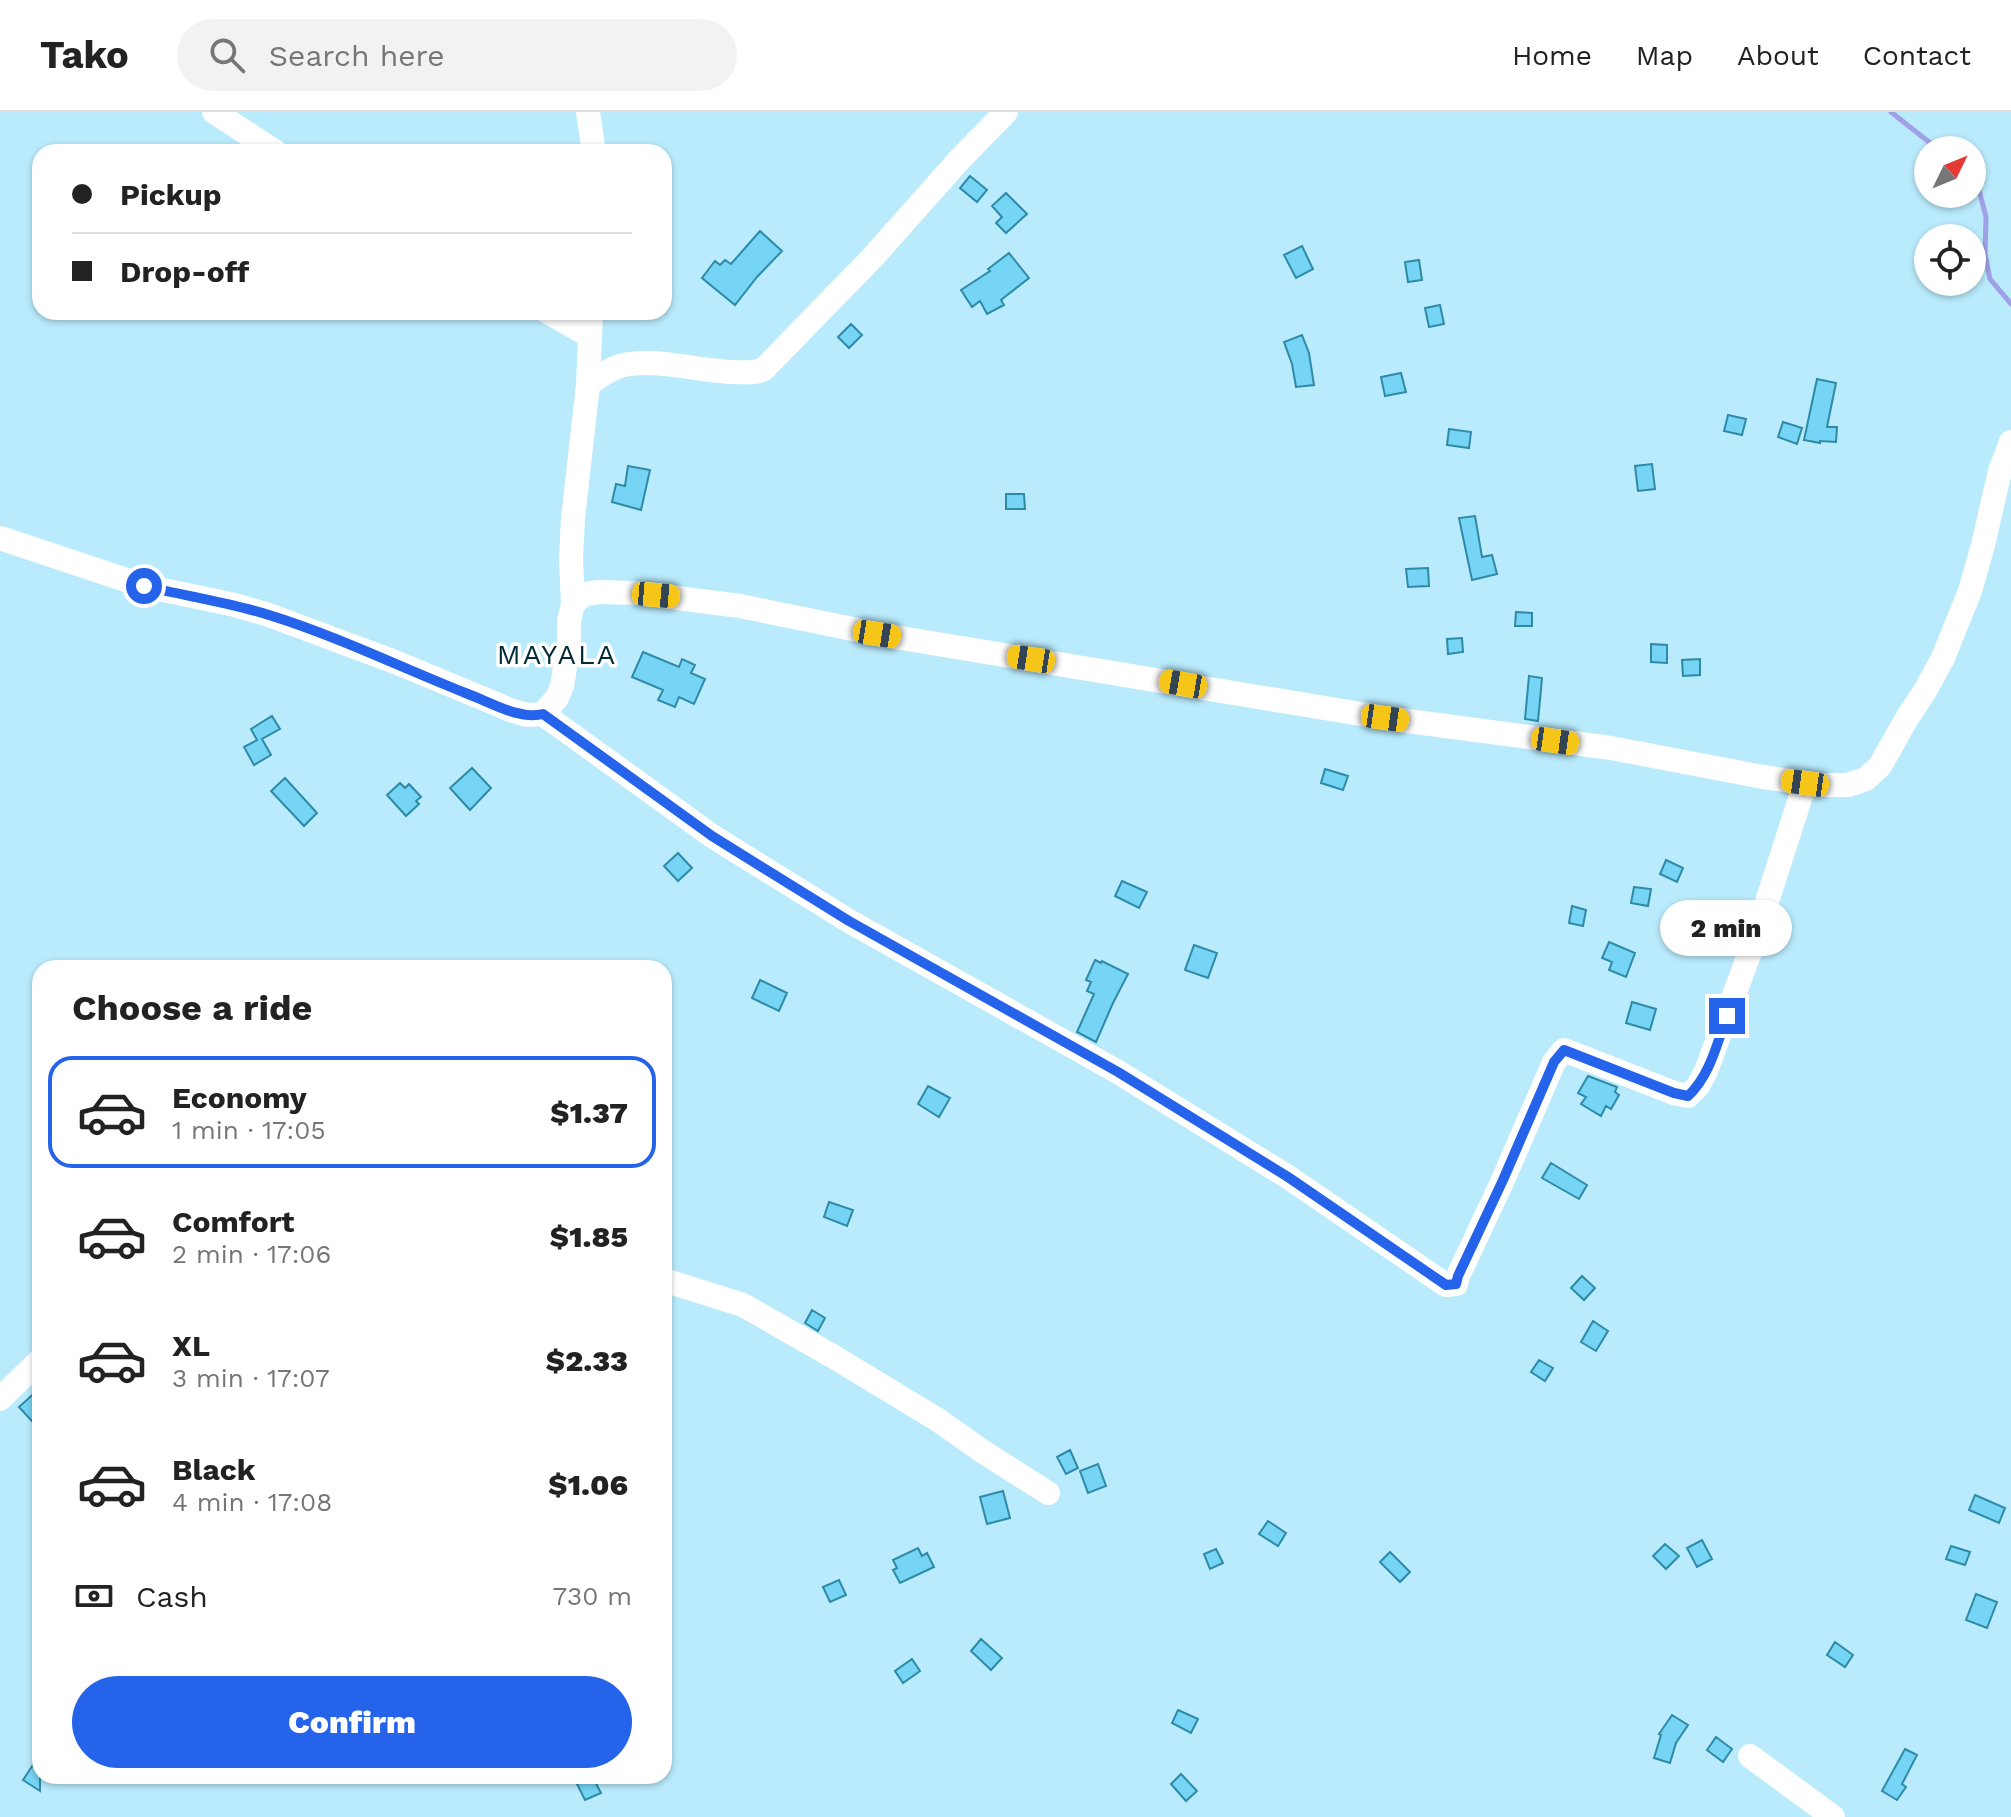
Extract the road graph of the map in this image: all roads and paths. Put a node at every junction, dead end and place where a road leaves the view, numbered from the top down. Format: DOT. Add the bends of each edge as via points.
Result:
graph roads {
  1 [pos="214,112"];
  2 [pos="588,112"];
  3 [pos="1006,112"];
  4 [pos="264,144"];
  5 [pos="593,144"];
  6 [pos="591,324"];
  7 [pos="588,385"];
  8 [pos="2011,442"];
  9 [pos="0,538"];
  10 [pos="573,604"];
  11 [pos="543,714"];
  12 [pos="1805,783"];
  13 [pos="672,1283"];
  14 [pos="32,1368"];
  15 [pos="0,1399"];
  16 [pos="1048,1493"];
  17 [pos="1750,1756"];
  18 [pos="1833,1817"];
  1 -- 4 [label="street"];
  2 -- 5 [label="street"];
  3 -- 7 [label="street" via="764,369 732,372 633,364 605,372"];
  6 -- 7 [label="street"];
  7 -- 10 [label="street" via="573,518"];
  8 -- 12 [label="street" via="1970,591 1943,658 1880,766 1866,779 1848,785"];
  9 -- 11 [label="street" via="144,586 269,615 503,707"];
  10 -- 11 [label="street" via="562,686"];
  10 -- 12 [label="street" via="584,594 599,592 675,596 877,634"];
  11 -- 12 [label="street" via="712,836 849,921 1144,1088 1288,1177 1446,1285 1456,1284 1554,1062 1564,1050 1674,1093 1688,1096 1698,1086 1757,933"];
  13 -- 16 [label="street" via="743,1305 938,1420"];
  14 -- 15 [label="street"];
  17 -- 18 [label="street"];
}
